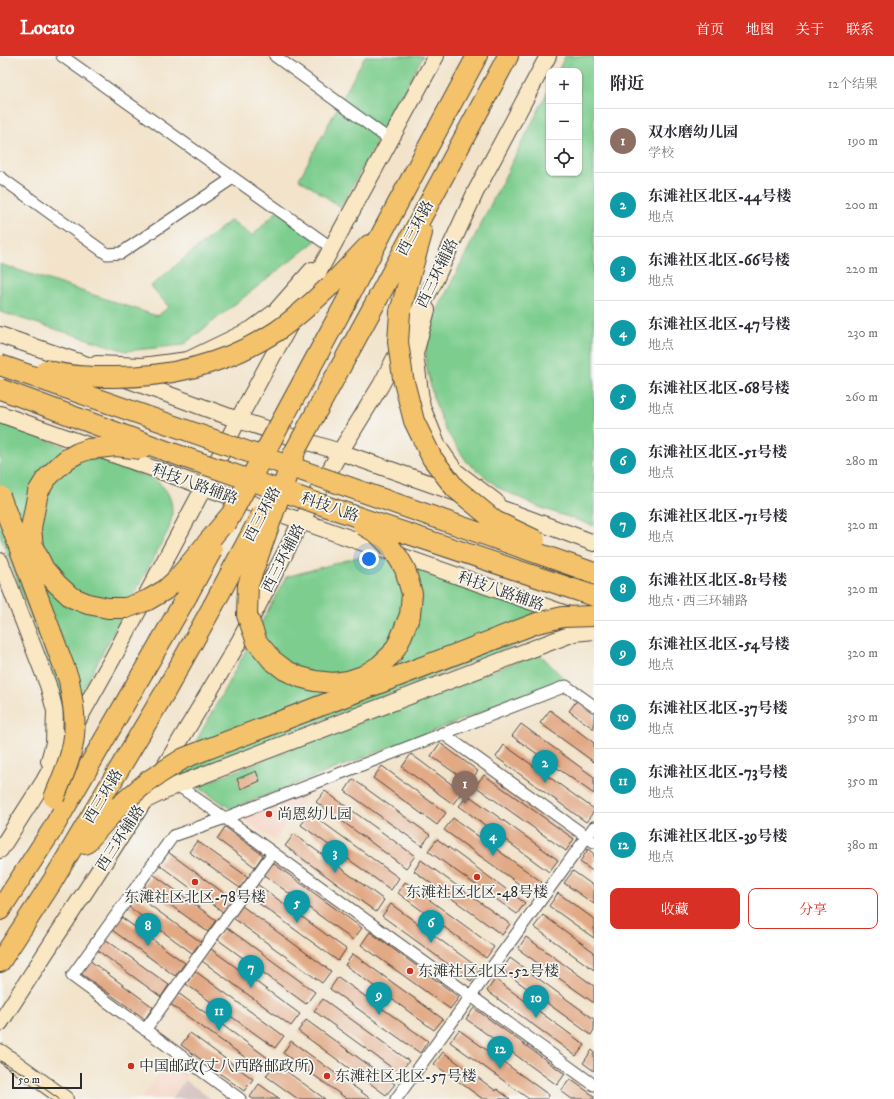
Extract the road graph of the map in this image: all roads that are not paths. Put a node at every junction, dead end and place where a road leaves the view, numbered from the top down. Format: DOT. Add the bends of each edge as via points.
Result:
graph roads {
  1 [pos="62,56"];
  2 [pos="275,56"];
  3 [pos="436,56"];
  4 [pos="477,56"];
  5 [pos="508,56"];
  6 [pos="548,56"];
  7 [pos="390,140"];
  8 [pos="0,177"];
  9 [pos="233,178"];
  10 [pos="430,200"];
  11 [pos="383,231"];
  12 [pos="332,248"];
  13 [pos="435,280"];
  14 [pos="0,335"];
  15 [pos="0,357"];
  16 [pos="82,363"];
  17 [pos="0,365"];
  18 [pos="0,389"];
  19 [pos="0,414"];
  20 [pos="238,420"];
  21 [pos="169,452"];
  22 [pos="295,452"];
  23 [pos="340,452"];
  24 [pos="204,487"];
  25 [pos="0,496"];
  26 [pos="328,507"];
  27 [pos="508,511"];
  28 [pos="233,512"];
  29 [pos="302,522"];
  30 [pos="594,543"];
  31 [pos="0,561"];
  32 [pos="594,565"];
  33 [pos="594,573"];
  34 [pos="594,596"];
  35 [pos="594,616"];
  36 [pos="594,624"];
  37 [pos="594,631"];
  38 [pos="594,706"];
  39 [pos="442,733"];
  40 [pos="44,781"];
  41 [pos="177,785"];
  42 [pos="144,801"];
  43 [pos="225,818"];
  44 [pos="594,827"];
  45 [pos="590,840"];
  46 [pos="0,850"];
  47 [pos="273,853"];
  48 [pos="52,882"];
  49 [pos="12,892"];
  50 [pos="0,910"];
  51 [pos="0,962"];
  52 [pos="472,996"];
  53 [pos="0,1023"];
  54 [pos="145,1030"];
  55 [pos="0,1052"];
  56 [pos="0,1064"];
  57 [pos="594,1085"];
  58 [pos="49,1099"];
  59 [pos="64,1099"];
  60 [pos="240,1099"];
  61 [pos="396,1099"];
  1 -- 9 [label="street"];
  2 -- 7 [label="street"];
  3 -- 7 [label="main road"];
  4 -- 11 [label="highway, 西三环路"];
  5 -- 10 [label="highway, 西三环路"];
  6 -- 13 [label="main road, 西三环辅路" via="476,192"];
  7 -- 12 [label="main road"];
  8 -- 9 [label="street" via="107,254 121,253"];
  9 -- 12 [label="street"];
  10 -- 22 [label="highway, 西三环路, bridge"];
  10 -- 32 [label="highway, bridge" via="400,312 398,342 403,378 414,421 432,458 455,488 495,521"];
  11 -- 15 [label="highway, bridge" via="306,308 277,331 224,359 168,373 132,377 76,377"];
  11 -- 28 [label="highway, 西三环路, bridge"];
  12 -- 16 [label="main road" via="275,312 252,328 188,360 142,366"];
  12 -- 20 [label="main road"];
  13 -- 23 [label="main road, 西三环辅路" via="381,385"];
  13 -- 27 [label="main road" via="415,354 422,407 438,446 456,471"];
  14 -- 16 [label="main road"];
  16 -- 20 [label="main road"];
  17 -- 33 [label="highway, 科技八路, bridge"];
  18 -- 21 [label="highway, 科技八路, bridge"];
  19 -- 24 [label="main road, 科技八路辅路"];
  20 -- 23 [label="main road"];
  20 -- 24 [label="main road"];
  21 -- 26 [label="highway, 科技八路, bridge"];
  21 -- 28 [label="highway, bridge" via="116,446 89,449 67,459 46,479 38,492 31,528 33,547 44,569 56,584 71,597 108,608 126,608 148,600 177,580"];
  22 -- 26 [label="highway, bridge" via="248,584 247,614 257,642 284,670 300,677 333,683 363,676 392,654 406,628 412,594 405,569 388,544 377,533"];
  22 -- 48 [label="highway, 西三环路, bridge" via="165,692"];
  23 -- 27 [label="main road"];
  23 -- 29 [label="main road, 西三环辅路"];
  24 -- 29 [label="main road, 科技八路辅路"];
  24 -- 40 [label="main road"];
  25 -- 49 [label="highway, bridge" via="69,680 74,705 74,736 68,762"];
  26 -- 34 [label="highway, 科技八路, bridge"];
  27 -- 30 [label="main road"];
  28 -- 49 [label="highway, 西三环路, bridge" via="52,830"];
  29 -- 36 [label="main road, 科技八路辅路"];
  29 -- 42 [label="main road, 西三环辅路" via="240,640"];
  31 -- 40 [label="main road" via="48,685 55,711 54,743"];
  35 -- 48 [label="highway, bridge" via="563,617 538,623 184,758 148,781 119,806"];
  37 -- 41 [label="main road" via="574,633"];
  38 -- 39 [label="street" via="566,686"];
  39 -- 43 [label="street"];
  39 -- 45 [label="street"];
  40 -- 46 [label="main road"];
  41 -- 42 [label="main road"];
  41 -- 43 [label="street"];
  42 -- 53 [label="main road, 西三环辅路"];
  43 -- 47 [label="street"];
  43 -- 54 [label="street" via="173,836 72,976"];
  44 -- 45 [label="street"];
  45 -- 52 [label="street"];
  47 -- 52 [label="street"];
  47 -- 54 [label="street"];
  48 -- 51 [label="highway, 西三环路"];
  49 -- 50 [label="highway, 西三环路"];
  52 -- 57 [label="street"];
  52 -- 61 [label="street"];
  54 -- 60 [label="street"];
  55 -- 59 [label="main road"];
  56 -- 58 [label="main road"];
}
